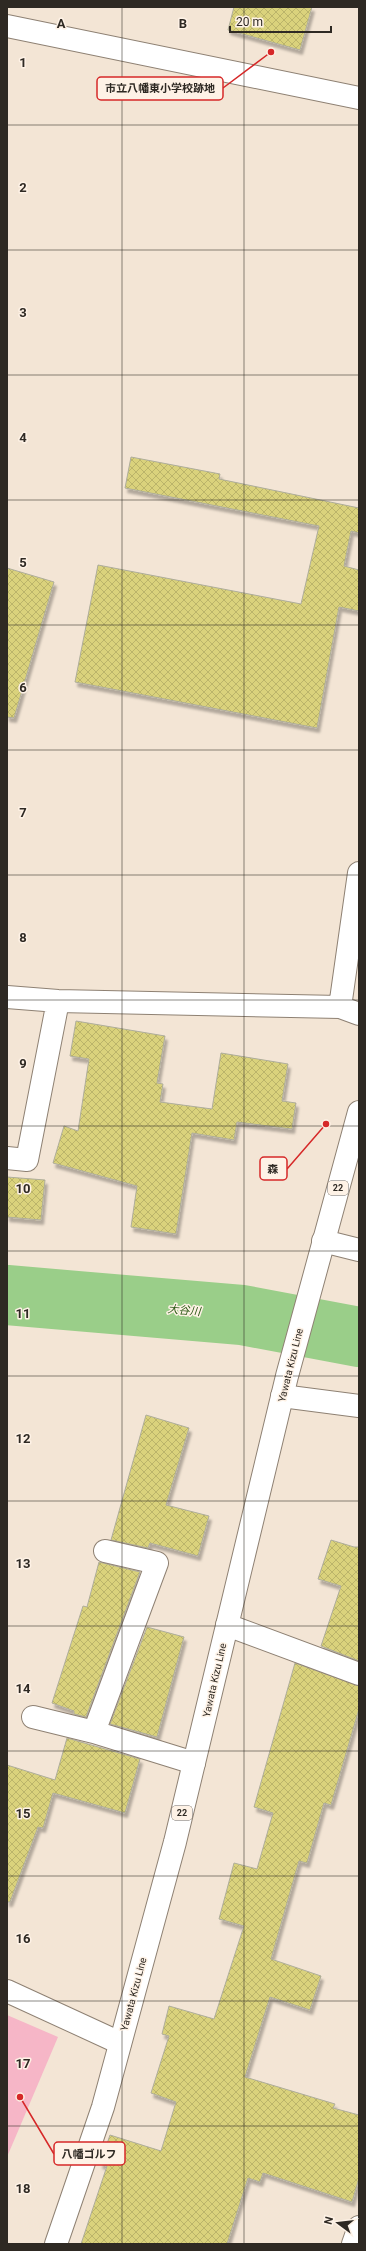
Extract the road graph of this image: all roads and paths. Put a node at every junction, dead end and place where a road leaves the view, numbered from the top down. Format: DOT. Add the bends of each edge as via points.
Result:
graph roads {
  1 [pos="7,26"];
  2 [pos="359,98"];
  3 [pos="359,873"];
  4 [pos="7,997"];
  5 [pos="58,1001"];
  6 [pos="349,1010"];
  7 [pos="359,1112"];
  8 [pos="7,1158"];
  9 [pos="323,1241"];
  10 [pos="359,1250"];
  11 [pos="284,1386"];
  12 [pos="359,1406"];
  13 [pos="105,1551"];
  14 [pos="227,1625"];
  15 [pos="359,1674"];
  16 [pos="33,1717"];
  17 [pos="94,1732"];
  18 [pos="194,1763"];
  19 [pos="7,1991"];
  20 [pos="120,2043"];
  21 [pos="359,2227"];
  22 [pos="56,2244"];
  23 [pos="353,2244"];
  1 -- 2 [label="street"];
  3 -- 6 [label="street"];
  4 -- 5 [label="street"];
  5 -- 6 [label="street"];
  5 -- 8 [label="street" via="27,1160"];
  7 -- 9 [label="street, Yawata Kizu Line / 22"];
  9 -- 10 [label="street"];
  9 -- 11 [label="street, Yawata Kizu Line / 22"];
  11 -- 12 [label="street"];
  11 -- 14 [label="street, Yawata Kizu Line / 22"];
  13 -- 17 [label="street" via="157,1562"];
  14 -- 15 [label="street"];
  14 -- 18 [label="street, Yawata Kizu Line / 22"];
  16 -- 17 [label="street"];
  17 -- 18 [label="street"];
  18 -- 20 [label="street, Yawata Kizu Line / 22"];
  19 -- 20 [label="street"];
  20 -- 22 [label="street, Yawata Kizu Line / 22" via="103,2107"];
  21 -- 23 [label="street"];
}
